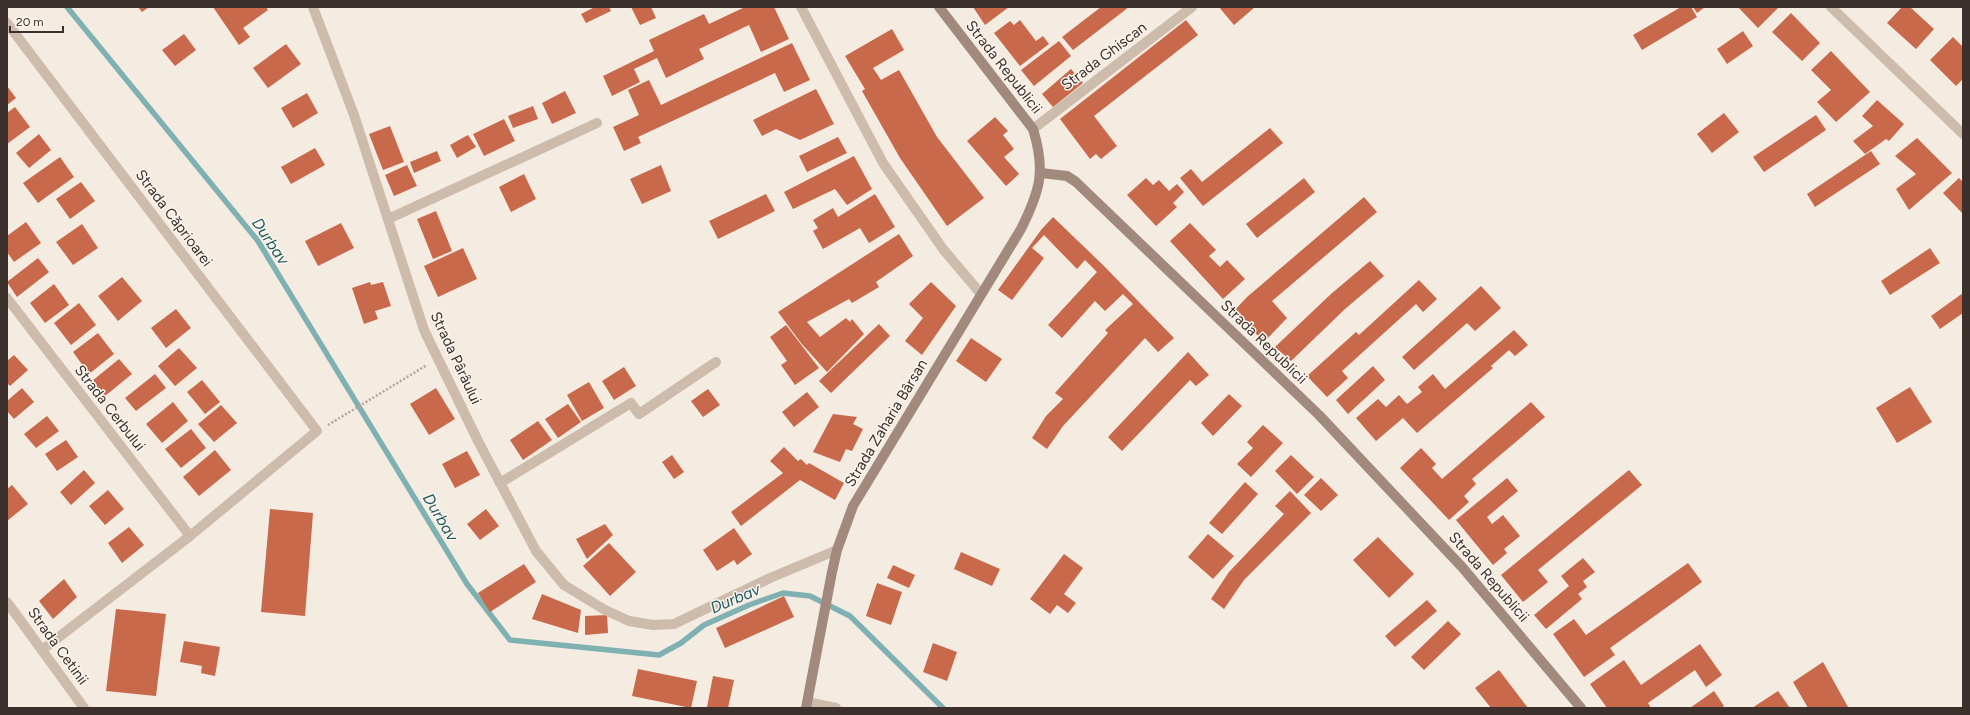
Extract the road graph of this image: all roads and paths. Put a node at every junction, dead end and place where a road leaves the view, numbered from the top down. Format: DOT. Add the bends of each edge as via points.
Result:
graph roads {
  1 [pos="313,7"];
  2 [pos="801,7"];
  3 [pos="939,7"];
  4 [pos="1192,7"];
  5 [pos="1831,7"];
  6 [pos="7,23"];
  7 [pos="597,123"];
  8 [pos="1033,129"];
  9 [pos="1963,134"];
  10 [pos="1041,173"];
  11 [pos="388,219"];
  12 [pos="981,294"];
  13 [pos="7,298"];
  14 [pos="716,362"];
  15 [pos="415,371"];
  16 [pos="342,417"];
  17 [pos="500,483"];
  18 [pos="190,536"];
  19 [pos="837,550"];
  20 [pos="7,602"];
  21 [pos="42,650"];
  22 [pos="806,705"];
  23 [pos="84,708"];
  24 [pos="836,708"];
  25 [pos="1582,708"];
  1 -- 11 [label="street, Strada Pârâului" via="354,115"];
  2 -- 12 [label="street" via="883,163 933,235"];
  3 -- 8 [label="main road, Strada Republicii"];
  4 -- 8 [label="street, Strada Ghiscan"];
  5 -- 9 [label="street"];
  6 -- 18 [label="street, Strada Căprioarei" via="317,431"];
  7 -- 11 [label="street"];
  8 -- 10 [label="main road, Strada Republicii" via="1039,146"];
  10 -- 12 [label="main road, Strada Zaharia Bârsan" via="1033,205"];
  10 -- 25 [label="main road, Strada Republicii" via="1067,176 1076,182 1319,415 1462,567"];
  11 -- 17 [label="street, Strada Pârâului" via="424,330"];
  12 -- 19 [label="main road, Strada Zaharia Bârsan" via="853,506"];
  13 -- 18 [label="street, Strada Cerbului"];
  14 -- 17 [label="street" via="639,414 631,403"];
  15 -- 16 [label="path"];
  17 -- 19 [label="street, Strada Pârâului" via="536,551 564,585 605,610 629,621 653,626 674,624"];
  18 -- 21 [label="street"];
  19 -- 22 [label="main road, Strada Zaharia Bârsan"];
  20 -- 21 [label="street, Strada Cetinii"];
  21 -- 23 [label="street, Strada Cetinii"];
  22 -- 24 [label="street"];
}
